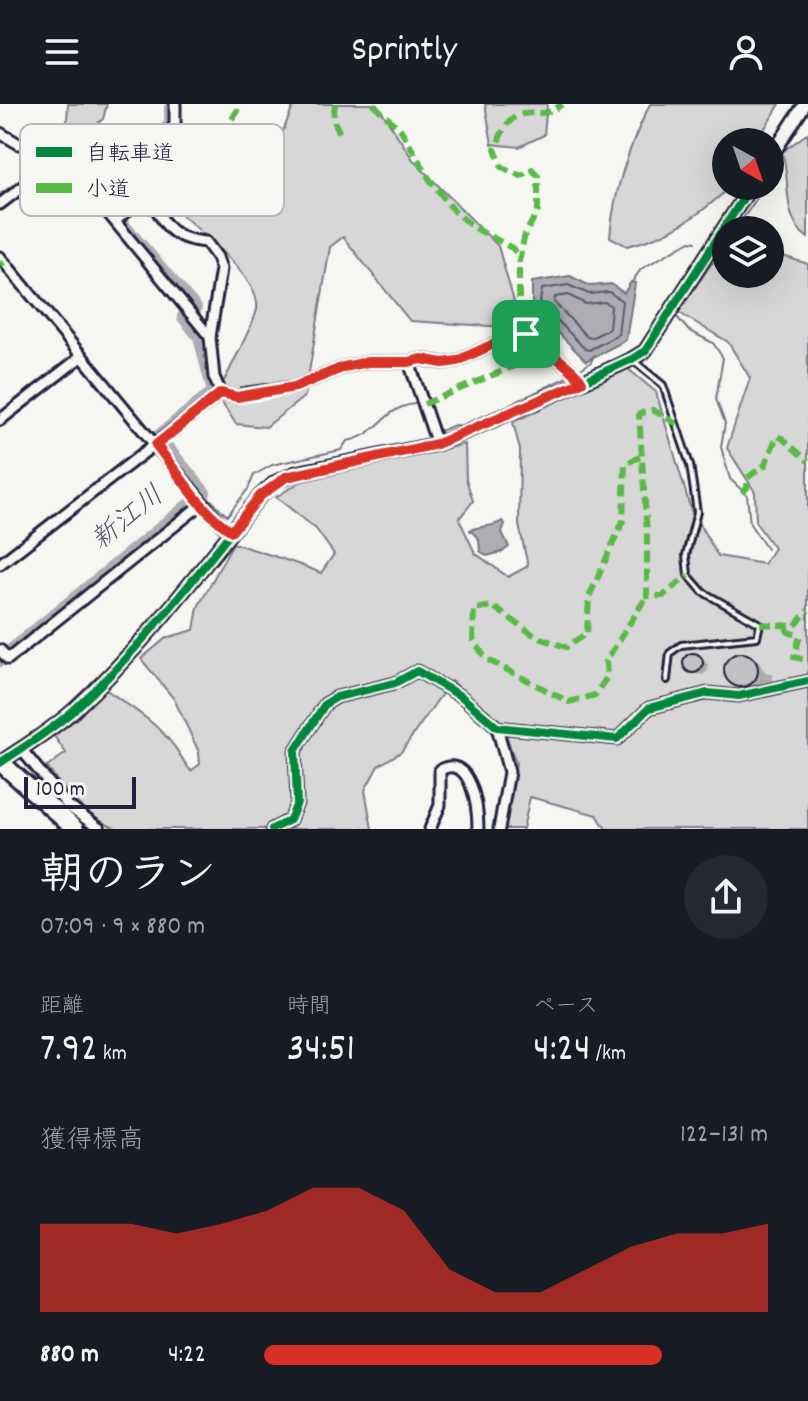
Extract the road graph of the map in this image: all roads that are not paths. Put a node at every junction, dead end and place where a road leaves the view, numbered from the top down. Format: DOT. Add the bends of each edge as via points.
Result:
graph roads {
  1 [pos="175,104"];
  2 [pos="805,104"];
  3 [pos="175,124"];
  4 [pos="0,133"];
  5 [pos="784,136"];
  6 [pos="20,144"];
  7 [pos="20,189"];
  8 [pos="742,200"];
  9 [pos="0,204"];
  10 [pos="111,216"];
  11 [pos="121,216"];
  12 [pos="161,216"];
  13 [pos="115,221"];
  14 [pos="0,257"];
  15 [pos="210,337"];
  16 [pos="82,356"];
  17 [pos="632,359"];
  18 [pos="409,362"];
  19 [pos="582,382"];
  20 [pos="221,393"];
  21 [pos="0,420"];
  22 [pos="159,443"];
  23 [pos="437,444"];
  24 [pos="202,503"];
  25 [pos="232,531"];
  26 [pos="0,564"];
  27 [pos="3,653"];
  28 [pos="667,680"];
  29 [pos="808,681"];
  30 [pos="497,727"];
  31 [pos="21,749"];
  32 [pos="2,768"];
  33 [pos="59,829"];
  34 [pos="75,829"];
  35 [pos="100,829"];
  36 [pos="272,829"];
  37 [pos="430,829"];
  38 [pos="478,829"];
  39 [pos="499,829"];
  1 -- 3 [label="street"];
  2 -- 5 [label="street"];
  4 -- 6 [label="street"];
  7 -- 9 [label="street"];
  8 -- 17 [label="street" via="645,351"];
  10 -- 13 [label="street"];
  11 -- 13 [label="street"];
  12 -- 15 [label="street" via="183,240 206,242 217,257 221,269"];
  13 -- 15 [label="street"];
  14 -- 16 [label="street"];
  15 -- 20 [label="street"];
  16 -- 21 [label="street"];
  16 -- 22 [label="street"];
  17 -- 19 [label="street"];
  17 -- 28 [label="lane" via="663,385 690,465 697,512 686,555 688,575 703,592 760,624 757,637 681,645 670,653"];
  18 -- 19 [label="street" via="457,361 526,334"];
  18 -- 20 [label="street" via="368,362 295,387 237,397"];
  18 -- 23 [label="street"];
  19 -- 23 [label="street"];
  20 -- 22 [label="street"];
  22 -- 24 [label="street"];
  22 -- 26 [label="street"];
  23 -- 25 [label="street" via="286,477 260,496"];
  24 -- 25 [label="street"];
  24 -- 27 [label="street"];
  25 -- 31 [label="street" via="145,638 75,709"];
  29 -- 30 [label="street" via="739,696 708,693 649,708 617,739"];
  30 -- 36 [label="street" via="462,697 417,671 395,683 337,697 325,704 295,751 297,803 290,820"];
  30 -- 39 [label="street" via="509,772"];
  31 -- 32 [label="street"];
  31 -- 35 [label="street" via="68,806"];
  32 -- 33 [label="highway"];
  32 -- 34 [label="highway"];
  37 -- 38 [label="street" via="440,805 440,770 447,766 456,767 472,782"];
}
